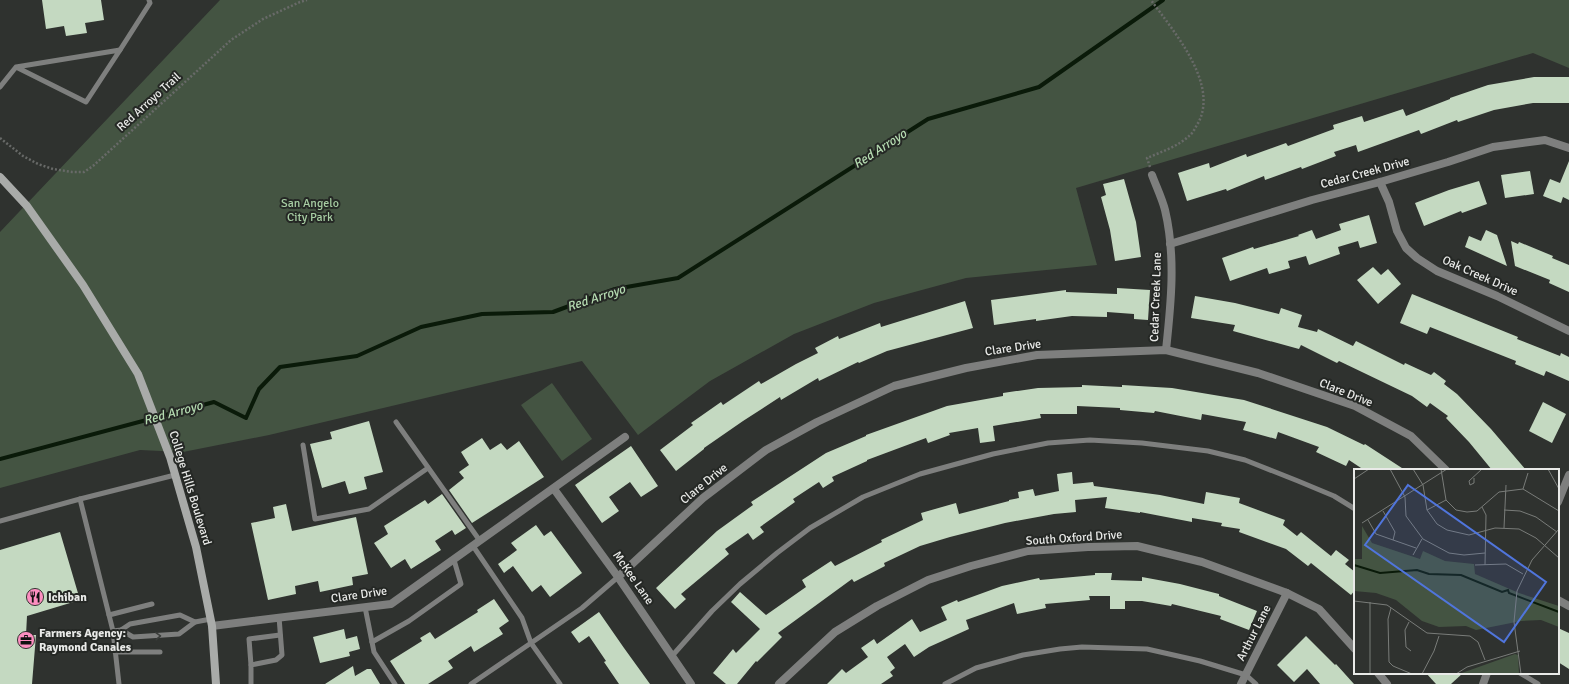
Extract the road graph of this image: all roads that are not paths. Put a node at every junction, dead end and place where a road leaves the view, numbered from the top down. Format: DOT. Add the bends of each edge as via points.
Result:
graph roads {
  1 [pos="149,0"];
  2 [pos="120,50"];
  3 [pos="16,67"];
  4 [pos="0,87"];
  5 [pos="1569,148"];
  6 [pos="1152,175"];
  7 [pos="0,177"];
  8 [pos="1380,182"];
  9 [pos="1170,244"];
  10 [pos="1569,331"];
  11 [pos="1166,350"];
  12 [pos="396,422"];
  13 [pos="625,437"];
  14 [pos="303,445"];
  15 [pos="428,468"];
  16 [pos="1445,469"];
  17 [pos="175,475"];
  18 [pos="1569,475"];
  19 [pos="554,489"];
  20 [pos="1566,494"];
  21 [pos="80,499"];
  22 [pos="1354,508"];
  23 [pos="0,521"];
  24 [pos="477,544"];
  25 [pos="454,560"];
  26 [pos="618,576"];
  27 [pos="1287,593"];
  28 [pos="1559,601"];
  29 [pos="152,604"];
  30 [pos="365,606"];
  31 [pos="1569,606"];
  32 [pos="109,615"];
  33 [pos="279,617"];
  34 [pos="195,622"];
  35 [pos="211,622"];
  36 [pos="122,630"];
  37 [pos="113,631"];
  38 [pos="280,635"];
  39 [pos="372,642"];
  40 [pos="531,643"];
  41 [pos="1354,647"];
  42 [pos="115,652"];
  43 [pos="160,652"];
  44 [pos="672,656"];
  45 [pos="251,665"];
  46 [pos="1379,674"];
  47 [pos="1487,674"];
  48 [pos="1522,674"];
  49 [pos="1246,675"];
  50 [pos="119,684"];
  51 [pos="216,684"];
  52 [pos="251,684"];
  53 [pos="395,684"];
  54 [pos="471,684"];
  55 [pos="560,684"];
  56 [pos="691,684"];
  57 [pos="780,684"];
  58 [pos="945,684"];
  59 [pos="1241,684"];
  60 [pos="1256,684"];
  61 [pos="1387,684"];
  62 [pos="1483,684"];
  63 [pos="1538,684"];
  1 -- 2 [label="lane"];
  2 -- 3 [label="lane"];
  2 -- 3 [label="lane" via="86,102"];
  3 -- 4 [label="lane"];
  5 -- 8 [label="street, Cedar Creek Drive" via="1545,140 1493,147"];
  6 -- 9 [label="street, Cedar Creek Lane" via="1165,209"];
  7 -- 17 [label="street, College Hills Boulevard" via="27,206 49,236 83,285 138,374"];
  8 -- 9 [label="street, Cedar Creek Drive"];
  8 -- 10 [label="street, Oak Creek Drive" via="1397,231 1406,248 1417,258 1437,271 1497,296"];
  9 -- 11 [label="street, Cedar Creek Lane" via="1171,294"];
  11 -- 16 [label="street, Clare Drive" via="1258,373 1355,406 1411,436"];
  11 -- 26 [label="street, Clare Drive" via="1037,355 966,368 894,386 817,422 766,450 703,498"];
  12 -- 15 [label="lane"];
  13 -- 19 [label="street, Clare Drive"];
  14 -- 15 [label="lane" via="315,518 369,509"];
  15 -- 24 [label="lane"];
  17 -- 21 [label="lane"];
  17 -- 35 [label="street, College Hills Boulevard" via="196,547"];
  18 -- 20 [label="street"];
  19 -- 24 [label="street, Clare Drive"];
  19 -- 26 [label="street, McKee Lane"];
  21 -- 23 [label="lane"];
  21 -- 32 [label="lane"];
  22 -- 44 [label="lane" via="1334,496 1245,460 1208,451 1090,440 1048,443 993,454 920,474 863,497 810,528 740,584"];
  24 -- 25 [label="street, Clare Drive"];
  24 -- 40 [label="lane" via="522,618"];
  25 -- 30 [label="street, Clare Drive" via="391,604"];
  25 -- 39 [label="lane" via="461,584 409,621"];
  26 -- 40 [label="lane" via="582,608"];
  26 -- 44 [label="street, McKee Lane"];
  27 -- 41 [label="street, South Oxford Drive" via="1319,609"];
  27 -- 49 [label="street, Arthur Lane"];
  27 -- 57 [label="street, South Oxford Drive" via="1202,562 1137,546 1028,551 928,580 877,606 835,632"];
  28 -- 31 [label="street"];
  29 -- 32 [label="lane"];
  30 -- 33 [label="street, Clare Drive"];
  30 -- 39 [label="lane"];
  32 -- 37 [label="lane"];
  33 -- 35 [label="street, Clare Drive"];
  33 -- 38 [label="lane"];
  34 -- 35 [label="lane"];
  34 -- 36 [label="lane" via="180,615 130,624"];
  36 -- 34 [label="lane, one-way" via="133,637 179,634"];
  35 -- 51 [label="street, College Hills Boulevard"];
  36 -- 37 [label="lane"];
  37 -- 42 [label="lane"];
  38 -- 45 [label="lane" via="282,655 276,660"];
  38 -- 45 [label="lane" via="249,639"];
  39 -- 53 [label="lane" via="374,652"];
  40 -- 54 [label="lane"];
  40 -- 55 [label="lane"];
  42 -- 43 [label="lane"];
  42 -- 50 [label="lane"];
  44 -- 56 [label="street, McKee Lane"];
  45 -- 52 [label="lane"];
  46 -- 61 [label="street"];
  47 -- 62 [label="street"];
  48 -- 63 [label="lane"];
  49 -- 58 [label="lane" via="1147,649 1082,647 1023,655 976,668"];
  49 -- 59 [label="street, Arthur Lane"];
  49 -- 60 [label="lane"];
}
